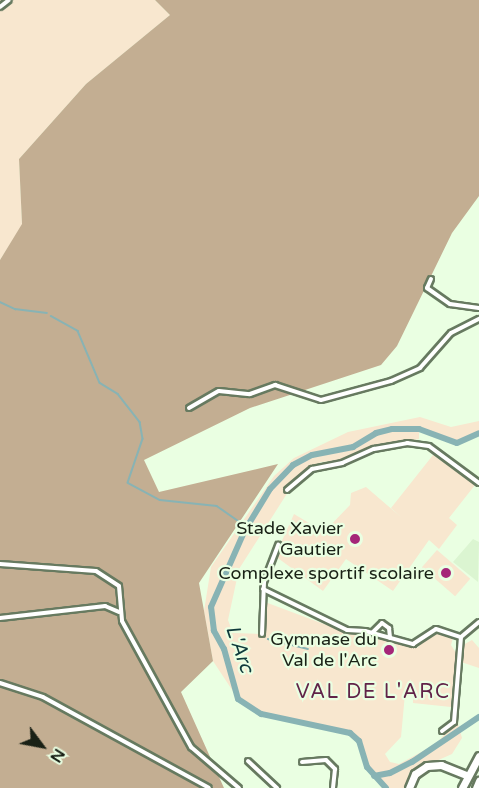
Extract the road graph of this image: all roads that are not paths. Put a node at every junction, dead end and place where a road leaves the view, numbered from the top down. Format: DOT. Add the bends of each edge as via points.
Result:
graph roads {
  1 [pos="9,0"];
  2 [pos="0,7"];
  3 [pos="431,279"];
  4 [pos="479,308"];
  5 [pos="479,319"];
  6 [pos="189,408"];
  7 [pos="479,483"];
  8 [pos="287,490"];
  9 [pos="278,545"];
  10 [pos="0,564"];
  11 [pos="263,589"];
  12 [pos="120,613"];
  13 [pos="0,618"];
  14 [pos="479,622"];
  15 [pos="372,633"];
  16 [pos="262,634"];
  17 [pos="461,638"];
  18 [pos="391,639"];
  19 [pos="0,683"];
  20 [pos="442,731"];
  21 [pos="479,756"];
  22 [pos="248,761"];
  23 [pos="302,762"];
  24 [pos="479,764"];
  25 [pos="466,776"];
  26 [pos="479,781"];
  27 [pos="209,788"];
  28 [pos="239,788"];
  29 [pos="277,788"];
  30 [pos="333,788"];
  31 [pos="410,788"];
  32 [pos="462,788"];
  33 [pos="468,788"];
  34 [pos="476,788"];
  1 -- 2 [label="street"];
  3 -- 4 [label="street" via="427,288 450,304"];
  5 -- 6 [label="street" via="451,333 420,368 391,381 321,400 275,385 250,394 219,391"];
  7 -- 8 [label="street" via="429,446 407,443 374,448 342,464 312,469"];
  9 -- 11 [label="street"];
  10 -- 12 [label="street" via="96,571 120,590"];
  11 -- 15 [label="street" via="346,630"];
  11 -- 16 [label="street"];
  12 -- 13 [label="street" via="105,606"];
  12 -- 28 [label="street" via="142,662 191,747"];
  14 -- 17 [label="street"];
  15 -- 18 [label="street"];
  15 -- 18 [label="street" via="377,624 385,624"];
  17 -- 18 [label="street" via="436,629 413,644"];
  17 -- 20 [label="street" via="454,722"];
  19 -- 27 [label="street" via="44,697"];
  21 -- 32 [label="highway"];
  22 -- 29 [label="street"];
  23 -- 30 [label="street" via="326,760 335,769"];
  24 -- 33 [label="highway"];
  25 -- 31 [label="highway" via="441,765 427,766 415,774"];
  26 -- 34 [label="highway"];
}
